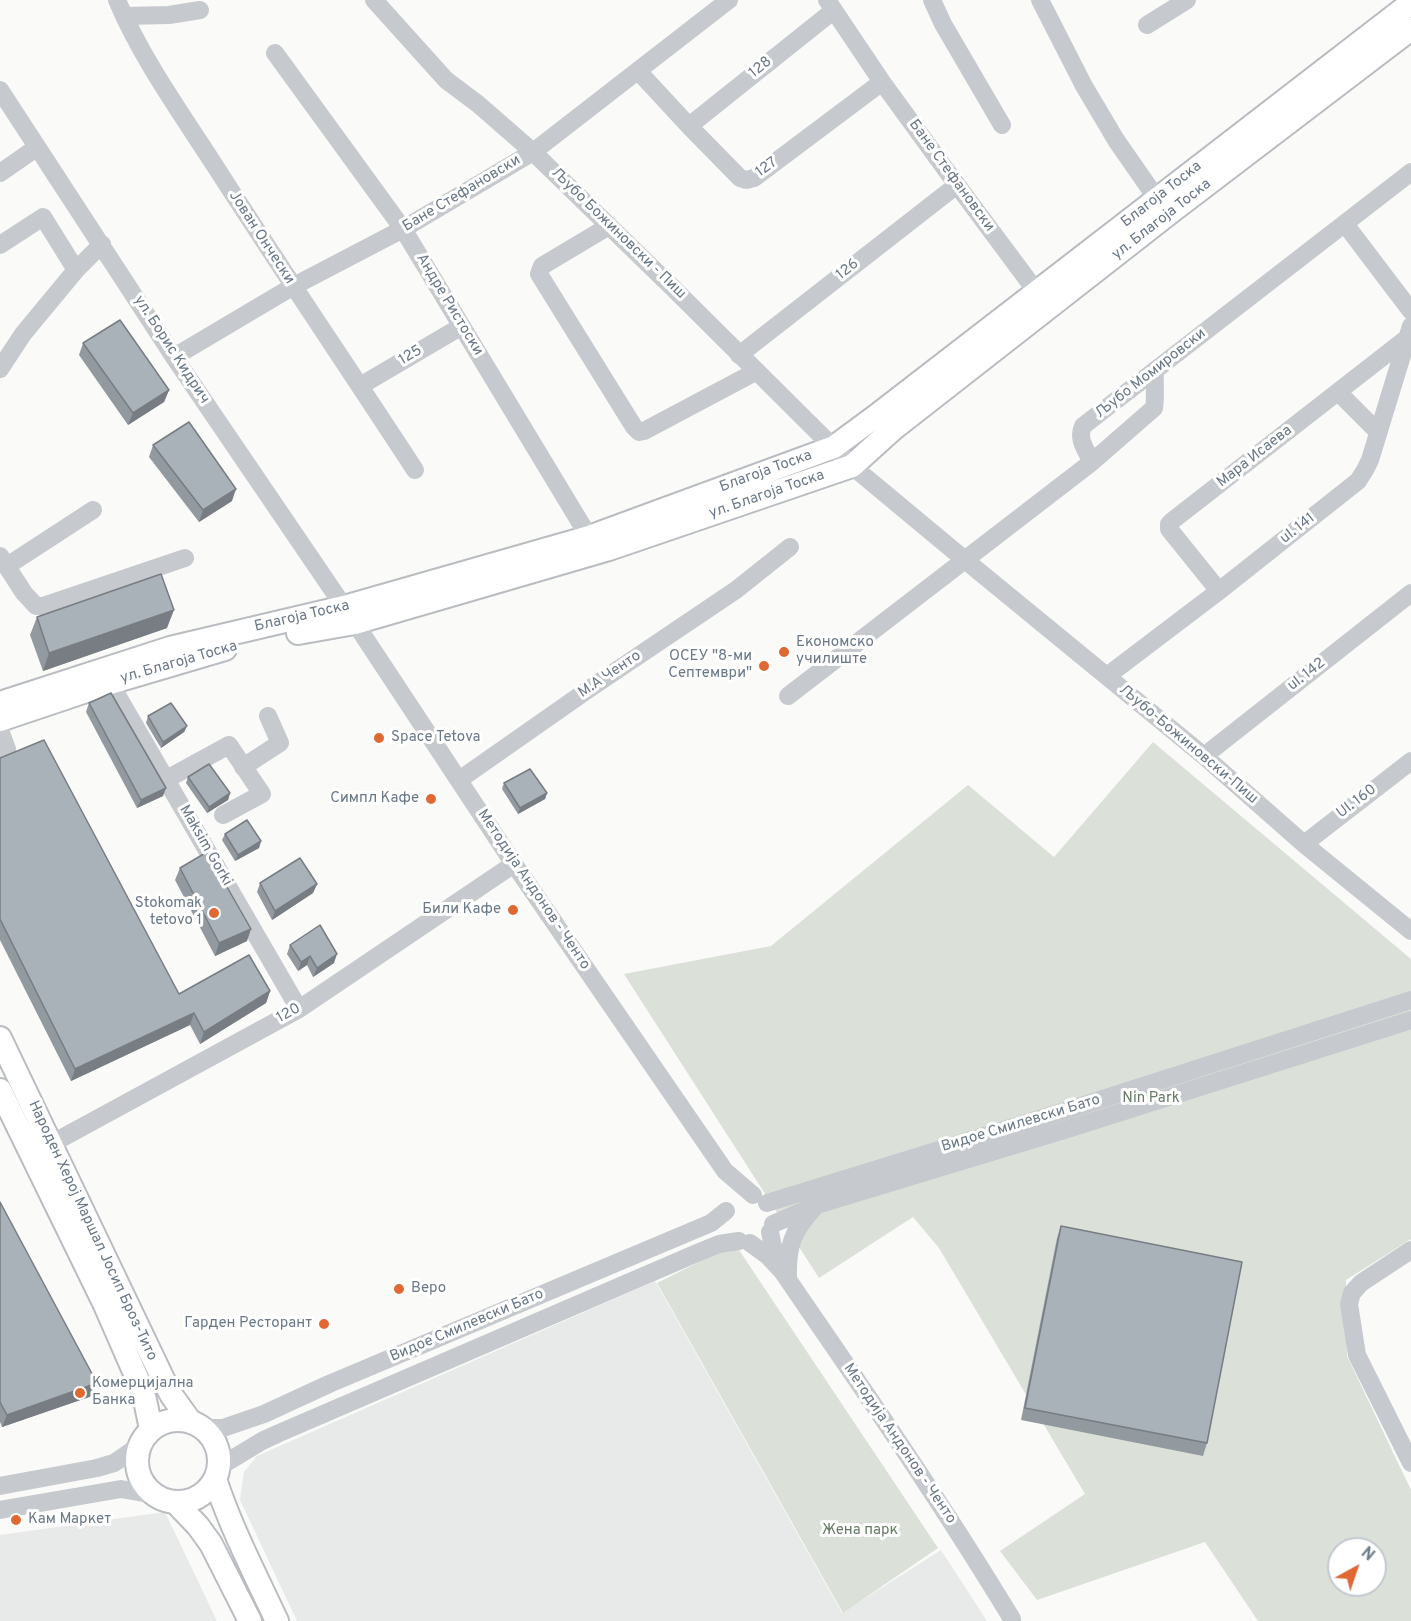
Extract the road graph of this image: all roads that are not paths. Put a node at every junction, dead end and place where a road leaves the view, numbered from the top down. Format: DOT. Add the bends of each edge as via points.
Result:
graph roads {
  1 [pos="374,0"];
  2 [pos="729,0"];
  3 [pos="932,0"];
  4 [pos="1040,0"];
  5 [pos="1187,0"];
  6 [pos="1411,3"];
  7 [pos="830,5"];
  8 [pos="121,8"];
  9 [pos="200,10"];
  10 [pos="1148,25"];
  11 [pos="1411,29"];
  12 [pos="275,53"];
  13 [pos="638,70"];
  14 [pos="882,82"];
  15 [pos="0,90"];
  16 [pos="1002,125"];
  17 [pos="689,126"];
  18 [pos="36,147"];
  19 [pos="533,152"];
  20 [pos="1411,172"];
  21 [pos="0,173"];
  22 [pos="957,185"];
  23 [pos="1157,199"];
  24 [pos="1345,224"];
  25 [pos="609,226"];
  26 [pos="403,229"];
  27 [pos="102,244"];
  28 [pos="0,245"];
  29 [pos="76,270"];
  30 [pos="292,286"];
  31 [pos="1036,291"];
  32 [pos="1411,311"];
  33 [pos="462,326"];
  34 [pos="1409,332"];
  35 [pos="739,355"];
  36 [pos="174,357"];
  37 [pos="0,369"];
  38 [pos="1155,370"];
  39 [pos="757,372"];
  40 [pos="360,386"];
  41 [pos="1338,392"];
  42 [pos="1378,432"];
  43 [pos="834,447"];
  44 [pos="1092,462"];
  45 [pos="852,466"];
  46 [pos="415,470"];
  47 [pos="93,510"];
  48 [pos="589,537"];
  49 [pos="790,547"];
  50 [pos="185,558"];
  51 [pos="965,560"];
  52 [pos="4,561"];
  53 [pos="1219,591"];
  54 [pos="1411,593"];
  55 [pos="350,615"];
  56 [pos="1107,676"];
  57 [pos="110,683"];
  58 [pos="788,696"];
  59 [pos="0,703"];
  60 [pos="268,716"];
  61 [pos="0,720"];
  62 [pos="0,730"];
  63 [pos="0,753"];
  64 [pos="1204,756"];
  65 [pos="1411,761"];
  66 [pos="243,767"];
  67 [pos="166,779"];
  68 [pos="459,780"];
  69 [pos="223,815"];
  70 [pos="1304,844"];
  71 [pos="514,864"];
  72 [pos="1408,924"];
  73 [pos="1411,1000"];
  74 [pos="299,1009"];
  75 [pos="1411,1020"];
  76 [pos="0,1038"];
  77 [pos="0,1090"];
  78 [pos="51,1144"];
  79 [pos="725,1172"];
  80 [pos="760,1199"];
  81 [pos="817,1205"];
  82 [pos="728,1208"];
  83 [pos="771,1228"];
  84 [pos="745,1242"];
  85 [pos="1411,1250"];
  86 [pos="785,1275"];
  87 [pos="196,1424"];
  88 [pos="145,1437"];
  89 [pos="1411,1463"];
  90 [pos="217,1473"];
  91 [pos="0,1486"];
  92 [pos="165,1498"];
  93 [pos="0,1510"];
  94 [pos="1012,1619"];
  95 [pos="250,1621"];
  96 [pos="277,1621"];
  1 -- 19 [label="street, Љубо Божиновски - Пиш" via="446,80"];
  2 -- 13 [label="street, Бане Стефановски"];
  3 -- 16 [label="street"];
  4 -- 23 [label="street" via="1110,131"];
  5 -- 10 [label="street"];
  6 -- 23 [label="main road, Благоја Тоска"];
  7 -- 14 [label="street, Бане Стефановски"];
  7 -- 17 [label="street, 128"];
  8 -- 9 [label="street" via="169,15"];
  8 -- 30 [label="street, Јован Ончески" via="161,81"];
  11 -- 45 [label="main road, ул. Благоја Тоска" via="893,429"];
  12 -- 26 [label="street, Андре Ристоски"];
  13 -- 17 [label="street, 127"];
  13 -- 19 [label="street, Бане Стефановски"];
  14 -- 17 [label="street, 127" via="754,178 746,180"];
  14 -- 22 [label="street, Бане Стефановски"];
  15 -- 18 [label="street, ул. Борис Кидрич"];
  18 -- 21 [label="street"];
  18 -- 27 [label="street, ул. Борис Кидрич"];
  19 -- 25 [label="street, Љубо Божиновски - Пиш"];
  19 -- 26 [label="street, Бане Стефановски"];
  20 -- 24 [label="street, Љубо Момировски"];
  22 -- 31 [label="street, Бане Стефановски"];
  22 -- 35 [label="street, 126"];
  23 -- 31 [label="main road, Благоја Тоска"];
  24 -- 32 [label="street"];
  24 -- 38 [label="street, Љубо Момировски"];
  25 -- 35 [label="street, Љубо Божиновски - Пиш"];
  25 -- 39 [label="street" via="542,266 539,274 639,432"];
  26 -- 30 [label="street, Бане Стефановски"];
  26 -- 33 [label="street, Андре Ристоски"];
  27 -- 29 [label="street"];
  27 -- 36 [label="street, ул. Борис Кидрич"];
  28 -- 29 [label="street" via="43,217"];
  29 -- 37 [label="street" via="23,334"];
  30 -- 36 [label="street, Бане Стефановски"];
  30 -- 40 [label="street, Јован Ончески"];
  31 -- 43 [label="main road, Благоја Тоска"];
  33 -- 40 [label="street, 125"];
  33 -- 48 [label="street, Андре Ристоски"];
  34 -- 41 [label="street, Мара Исаева"];
  34 -- 42 [label="street, ul. 141"];
  35 -- 39 [label="street, Љубо Божиновски - Пиш"];
  36 -- 55 [label="street, ул. Борис Кидрич"];
  38 -- 44 [label="street" via="1154,408"];
  38 -- 44 [label="street, Љубо Момировски" via="1083,426 1080,438"];
  39 -- 43 [label="street, Љубо Божиновски - Пиш"];
  40 -- 46 [label="street, Јован Ончески"];
  41 -- 42 [label="street"];
  41 -- 53 [label="street, Мара Исаева" via="1169,524"];
  42 -- 53 [label="street, ul. 141" via="1370,460 1358,481"];
  43 -- 45 [label="street, Љубо Божиновски - Пиш"];
  43 -- 48 [label="main road, Благоја Тоска"];
  44 -- 51 [label="street"];
  45 -- 51 [label="street, Љубо-Божиновски-Пиш"];
  45 -- 55 [label="main road, ул. Благоја Тоска" via="609,549"];
  47 -- 52 [label="street"];
  48 -- 55 [label="main road, Благоја Тоска"];
  49 -- 68 [label="street, М.А Ченто" via="736,590"];
  50 -- 52 [label="street" via="43,606 36,606 24,593"];
  51 -- 56 [label="street, Љубо-Божиновски-Пиш"];
  51 -- 58 [label="street"];
  53 -- 56 [label="street, ul. 141"];
  54 -- 64 [label="street, ul. 142"];
  55 -- 57 [label="main road, ул. Благоја Тоска"];
  55 -- 59 [label="main road, Благоја Тоска" via="170,648"];
  55 -- 68 [label="street, Методија Андонов - Ченто"];
  56 -- 64 [label="street, Љубо-Божиновски-Пиш"];
  57 -- 61 [label="main road, ул. Благоја Тоска"];
  57 -- 67 [label="street, Maksim Gorki"];
  60 -- 66 [label="street" via="280,743"];
  62 -- 63 [label="street" via="7,749"];
  64 -- 70 [label="street, Љубо-Божиновски-Пиш"];
  65 -- 70 [label="street, Ul. 160"];
  66 -- 67 [label="street" via="229,745"];
  66 -- 69 [label="street" via="262,794"];
  67 -- 74 [label="street, Maksim Gorki"];
  68 -- 71 [label="street, Методија Андонов - Ченто"];
  70 -- 72 [label="street, Љубо-Божиновски-Пиш"];
  71 -- 74 [label="street, 120"];
  71 -- 79 [label="street, Методија Андонов - Ченто"];
  73 -- 80 [label="street, Видое Смилевски Бато" via="1065,1111"];
  74 -- 78 [label="street, 120"];
  75 -- 81 [label="street, Видое Смилевски Бато"];
  76 -- 78 [label="main road, Народен Херој Маршал Јосип Броз-Тито"];
  77 -- 88 [label="main road, Народен Херој Маршал Јосип Броз-Тито" via="140,1385 146,1400"];
  78 -- 87 [label="main road, Народен Херој Маршал Јосип Броз-Тито" via="164,1381"];
  79 -- 80 [label="street, Методија Андонов - Ченто"];
  79 -- 82 [label="street, Методија Андонов - Ченто"];
  80 -- 82 [label="street" via="744,1195"];
  80 -- 83 [label="street" via="771,1209"];
  81 -- 83 [label="street, Видое Смилевски Бато"];
  81 -- 86 [label="street" via="793,1238"];
  82 -- 84 [label="street" via="727,1228 732,1236"];
  82 -- 87 [label="street, Видое Смилевски Бато" via="711,1223 264,1414 223,1428"];
  83 -- 84 [label="street" via="758,1242"];
  83 -- 86 [label="street, Методија Андонов - Ченто" via="774,1252"];
  84 -- 86 [label="street, Методија Андонов - Ченто" via="768,1256"];
  84 -- 90 [label="street, Видое Смилевски Бато" via="719,1244 697,1253 276,1434"];
  85 -- 89 [label="street" via="1361,1283 1349,1304 1357,1355"];
  86 -- 94 [label="street, Методија Андонов - Ченто" via="897,1439"];
  87 -- 88 [label="main road" via="165,1421"];
  87 -- 90 [label="main road, Народен Херој Маршал Јосип Броз-Тито" via="216,1445"];
  88 -- 91 [label="street" via="114,1463"];
  88 -- 92 [label="main road, Народен Херој Маршал Јосип Броз-Тито" via="137,1454 137,1469 144,1484"];
  90 -- 92 [label="main road" via="199,1496 183,1502"];
  90 -- 96 [label="main road, Народен Херој Маршал Јосип Броз-Тито" via="221,1497 235,1532"];
  92 -- 93 [label="street" via="121,1489"];
  92 -- 95 [label="main road, Народен Херој Маршал Јосип Броз-Тито" via="198,1526 211,1544"];
}
